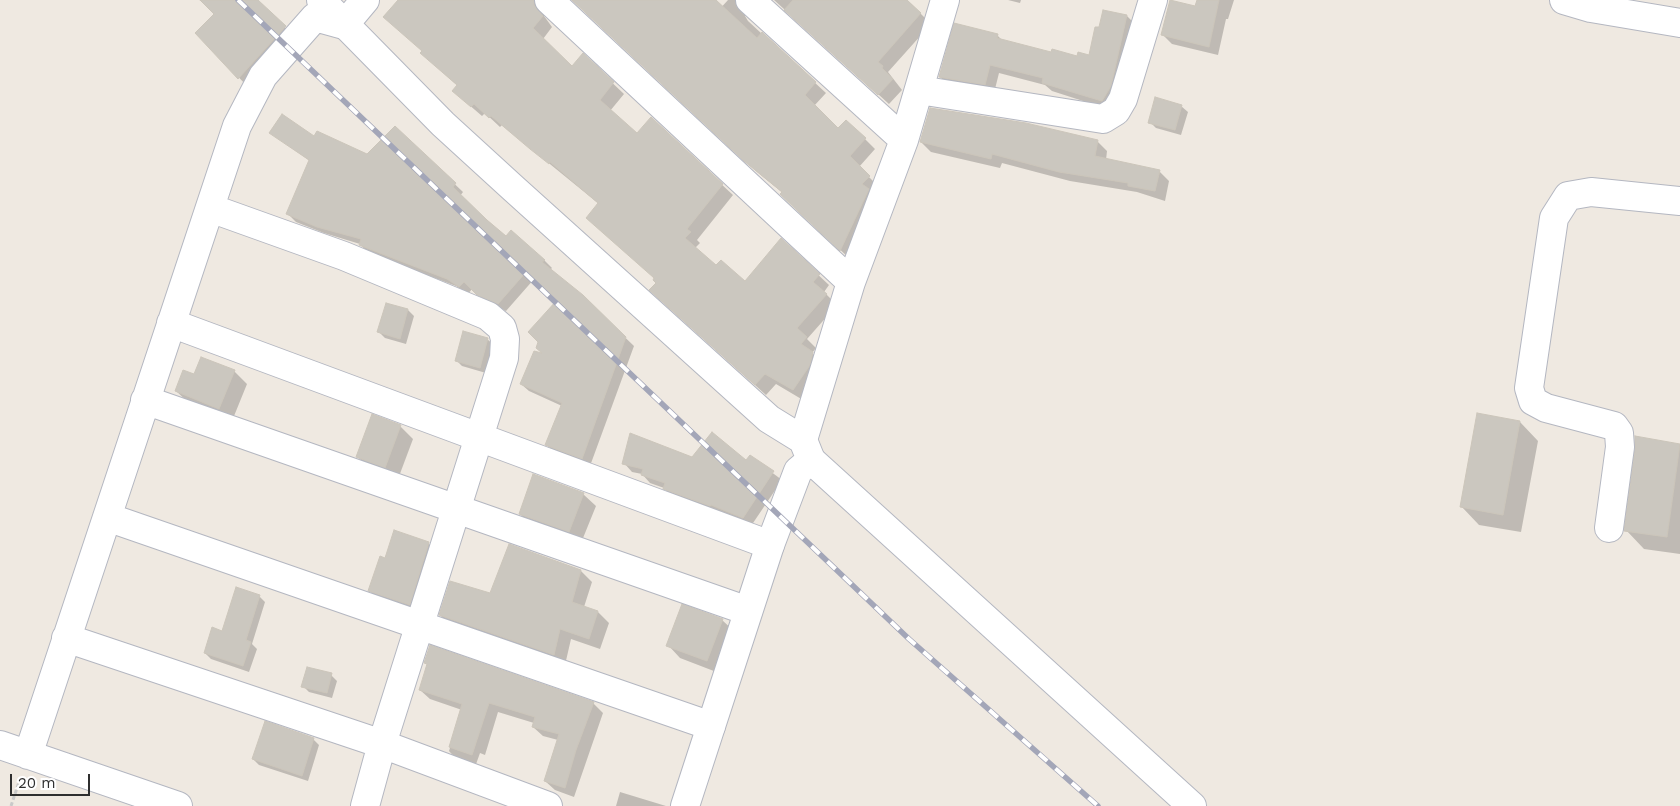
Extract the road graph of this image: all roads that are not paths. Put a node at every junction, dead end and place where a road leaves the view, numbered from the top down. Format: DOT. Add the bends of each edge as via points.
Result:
graph roads {
  1 [pos="321,0"];
  2 [pos="365,0"];
  3 [pos="549,0"];
  4 [pos="750,0"];
  5 [pos="945,0"];
  6 [pos="1154,0"];
  7 [pos="1564,0"];
  8 [pos="1591,4"];
  9 [pos="1680,23"];
  10 [pos="344,24"];
  11 [pos="919,90"];
  12 [pos="904,140"];
  13 [pos="1680,201"];
  14 [pos="210,208"];
  15 [pos="851,282"];
  16 [pos="171,323"];
  17 [pos="145,400"];
  18 [pos="478,437"];
  19 [pos="807,450"];
  20 [pos="456,509"];
  21 [pos="107,517"];
  22 [pos="1609,528"];
  23 [pos="770,544"];
  24 [pos="748,612"];
  25 [pos="419,625"];
  26 [pos="66,638"];
  27 [pos="711,726"];
  28 [pos="382,744"];
  29 [pos="0,745"];
  30 [pos="28,755"];
  31 [pos="178,806"];
  32 [pos="365,806"];
  33 [pos="548,806"];
  34 [pos="685,806"];
  35 [pos="1192,806"];
  1 -- 10 [label="street"];
  2 -- 10 [label="street"];
  3 -- 15 [label="street"];
  4 -- 12 [label="street"];
  5 -- 11 [label="street"];
  6 -- 11 [label="street" via="1123,99 1116,112 1102,119"];
  7 -- 8 [label="street"];
  8 -- 9 [label="street"];
  10 -- 14 [label="street" via="315,17 263,76 237,126"];
  10 -- 19 [label="street" via="443,124"];
  11 -- 12 [label="street"];
  12 -- 15 [label="street"];
  13 -- 22 [label="street" via="1591,192 1568,196 1554,218 1529,388 1533,401 1546,408 1599,420 1614,426 1619,433"];
  14 -- 16 [label="street"];
  14 -- 18 [label="street" via="344,256 488,316 502,328 504,358"];
  15 -- 19 [label="street"];
  16 -- 17 [label="street"];
  16 -- 18 [label="street"];
  17 -- 20 [label="street"];
  17 -- 21 [label="street"];
  18 -- 20 [label="street"];
  18 -- 23 [label="street"];
  19 -- 23 [label="street"];
  19 -- 35 [label="street"];
  20 -- 24 [label="street"];
  20 -- 25 [label="street"];
  21 -- 25 [label="street"];
  21 -- 26 [label="street"];
  23 -- 24 [label="street"];
  24 -- 27 [label="street"];
  25 -- 27 [label="street"];
  25 -- 28 [label="street"];
  26 -- 28 [label="street"];
  26 -- 30 [label="street"];
  27 -- 34 [label="street"];
  28 -- 32 [label="street"];
  28 -- 33 [label="street"];
  29 -- 30 [label="street"];
  30 -- 31 [label="street"];
}
